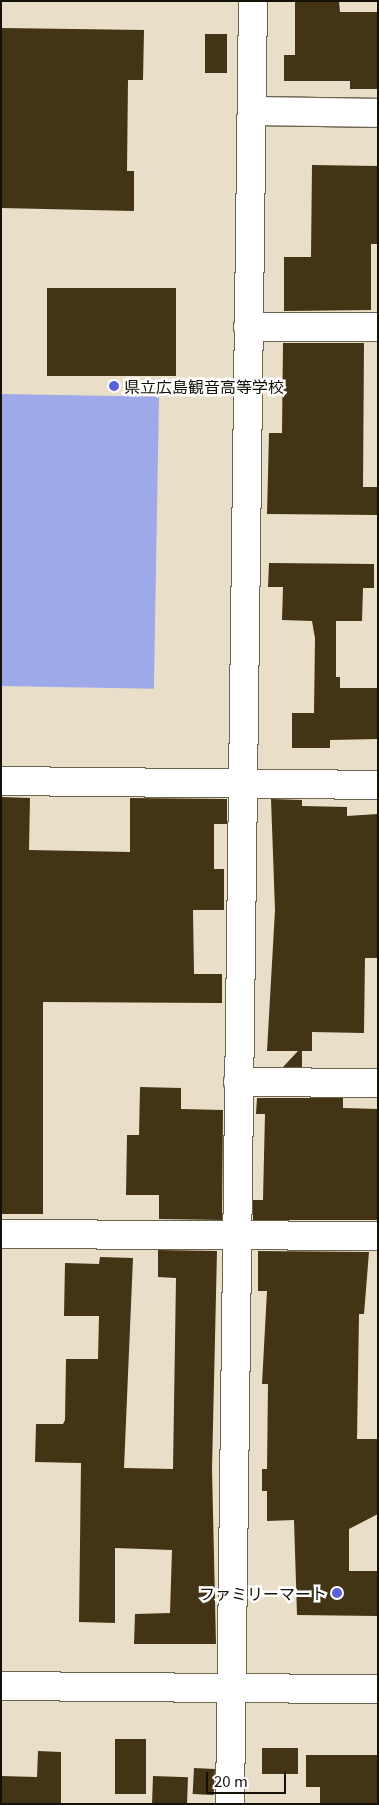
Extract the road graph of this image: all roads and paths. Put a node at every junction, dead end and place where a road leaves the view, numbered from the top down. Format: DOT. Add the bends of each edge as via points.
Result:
graph roads {
  1 [pos="253,1"];
  2 [pos="252,111"];
  3 [pos="378,113"];
  4 [pos="248,327"];
  5 [pos="378,327"];
  6 [pos="1,781"];
  7 [pos="378,785"];
  8 [pos="244,786"];
  9 [pos="238,1082"];
  10 [pos="378,1083"];
  11 [pos="1,1234"];
  12 [pos="236,1235"];
  13 [pos="378,1236"];
  14 [pos="1,1686"];
  15 [pos="229,1688"];
  16 [pos="378,1689"];
  17 [pos="230,1804"];
  1 -- 2 [label="street"];
  2 -- 3 [label="street"];
  2 -- 4 [label="street"];
  4 -- 5 [label="street"];
  4 -- 8 [label="street"];
  6 -- 8 [label="street"];
  7 -- 8 [label="street"];
  8 -- 9 [label="street"];
  9 -- 10 [label="street"];
  9 -- 12 [label="street"];
  11 -- 12 [label="street"];
  12 -- 13 [label="street"];
  12 -- 15 [label="street"];
  14 -- 15 [label="street"];
  15 -- 16 [label="street"];
  15 -- 17 [label="street"];
}
